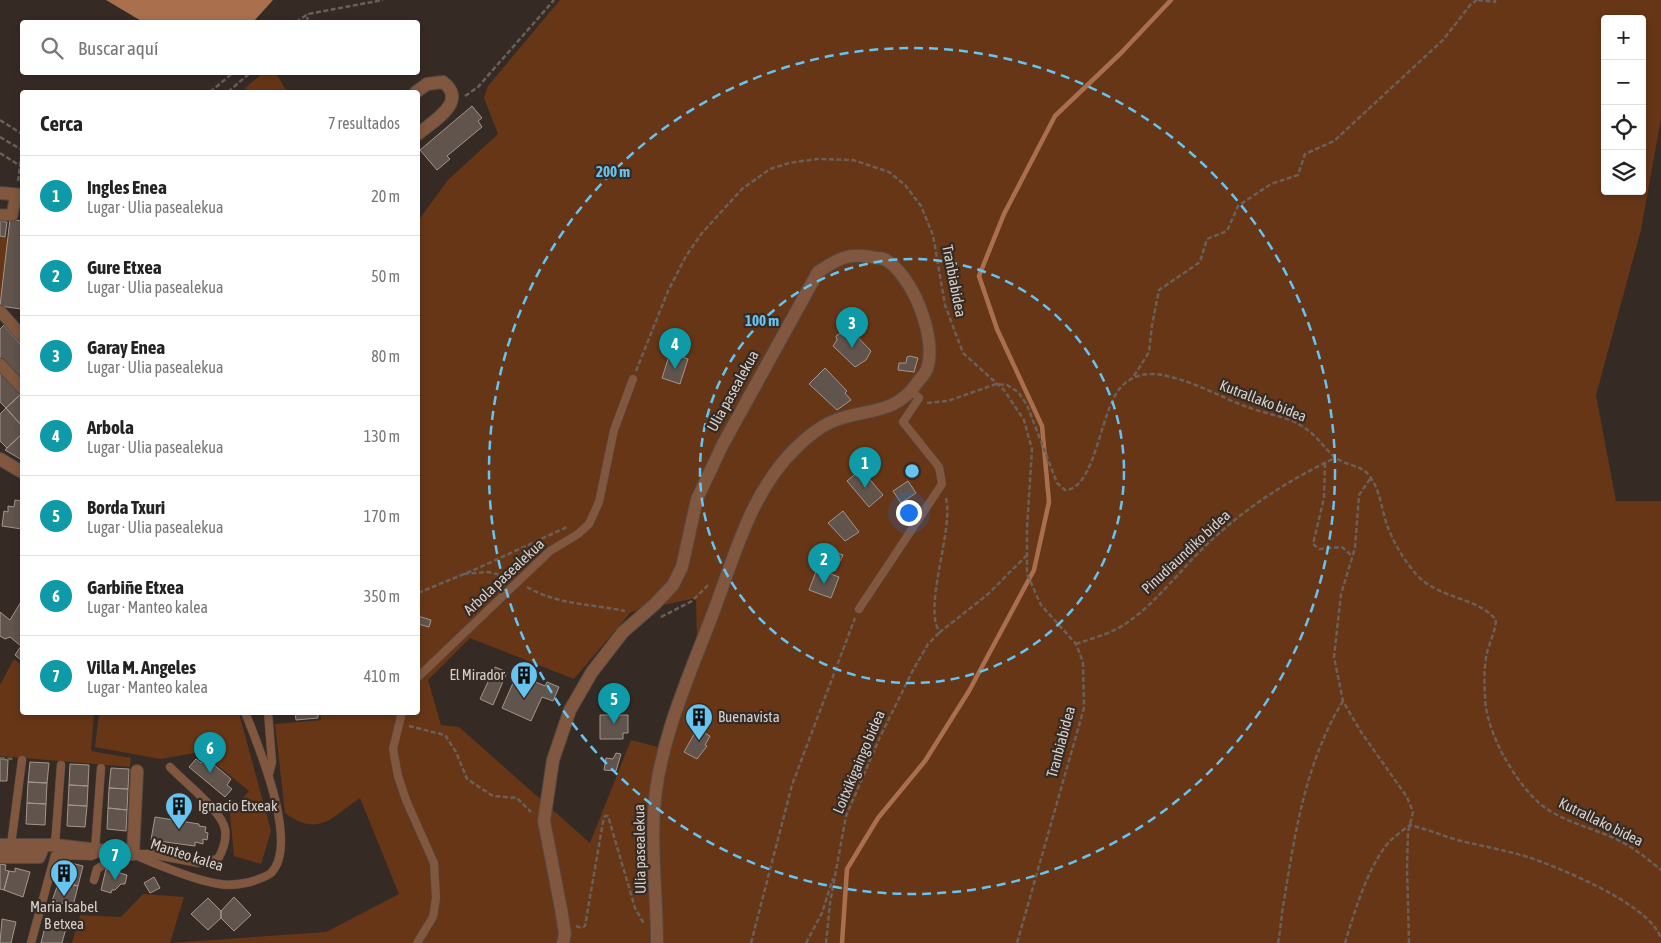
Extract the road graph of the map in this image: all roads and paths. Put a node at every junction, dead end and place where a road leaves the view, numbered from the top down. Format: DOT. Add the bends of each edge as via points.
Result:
graph roads {
  1 [pos="382,0"];
  2 [pos="554,0"];
  3 [pos="1478,0"];
  4 [pos="1495,0"];
  5 [pos="308,14"];
  6 [pos="299,20"];
  7 [pos="307,20"];
  8 [pos="231,75"];
  9 [pos="248,75"];
  10 [pos="214,90"];
  11 [pos="230,90"];
  12 [pos="419,90"];
  13 [pos="449,108"];
  14 [pos="0,120"];
  15 [pos="420,132"];
  16 [pos="20,133"];
  17 [pos="0,137"];
  18 [pos="20,149"];
  19 [pos="0,153"];
  20 [pos="20,165"];
  21 [pos="0,193"];
  22 [pos="19,195"];
  23 [pos="0,215"];
  24 [pos="0,311"];
  25 [pos="20,334"];
  26 [pos="0,364"];
  27 [pos="1133,377"];
  28 [pos="633,379"];
  29 [pos="996,384"];
  30 [pos="20,386"];
  31 [pos="915,395"];
  32 [pos="1336,458"];
  33 [pos="0,459"];
  34 [pos="1325,463"];
  35 [pos="20,471"];
  36 [pos="1370,479"];
  37 [pos="942,484"];
  38 [pos="571,524"];
  39 [pos="1026,556"];
  40 [pos="1352,558"];
  41 [pos="464,574"];
  42 [pos="511,578"];
  43 [pos="532,590"];
  44 [pos="420,592"];
  45 [pos="692,601"];
  46 [pos="858,609"];
  47 [pos="676,610"];
  48 [pos="628,612"];
  49 [pos="940,632"];
  50 [pos="1076,644"];
  51 [pos="420,675"];
  52 [pos="1343,701"];
  53 [pos="246,715"];
  54 [pos="268,715"];
  55 [pos="401,715"];
  56 [pos="400,722"];
  57 [pos="22,760"];
  58 [pos="61,765"];
  59 [pos="170,767"];
  60 [pos="101,768"];
  61 [pos="137,771"];
  62 [pos="269,774"];
  63 [pos="534,815"];
  64 [pos="1410,824"];
  65 [pos="6,845"];
  66 [pos="49,845"];
  67 [pos="99,850"];
  68 [pos="133,854"];
  69 [pos="0,857"];
  70 [pos="836,867"];
  71 [pos="1661,870"];
  72 [pos="94,880"];
  73 [pos="561,909"];
  74 [pos="644,925"];
  75 [pos="1661,939"];
  76 [pos="31,943"];
  77 [pos="417,943"];
  78 [pos="563,943"];
  79 [pos="657,943"];
  80 [pos="751,943"];
  81 [pos="806,943"];
  82 [pos="826,943"];
  83 [pos="1017,943"];
  84 [pos="1278,943"];
  85 [pos="1345,943"];
  86 [pos="1409,943"];
  1 -- 5 [label="path"];
  2 -- 13 [label="path" via="478,87"];
  3 -- 4 [label="path"];
  3 -- 27 [label="path" via="1443,40 1334,140 1305,154 1298,175 1271,184 1238,206 1227,231 1207,239 1200,262 1159,290 1149,352"];
  5 -- 6 [label="path"];
  5 -- 7 [label="path"];
  8 -- 10 [label="path"];
  9 -- 11 [label="path"];
  12 -- 13 [label="street" via="427,84 443,82 452,94"];
  13 -- 15 [label="street"];
  14 -- 16 [label="path"];
  17 -- 18 [label="path"];
  19 -- 20 [label="path"];
  21 -- 22 [label="street"];
  22 -- 23 [label="street" via="12,215"];
  24 -- 25 [label="street"];
  26 -- 30 [label="street"];
  27 -- 29 [label="path" via="1113,395 1090,469 1070,490 1057,483 1027,405 1018,392 1007,385"];
  27 -- 32 [label="path, Kutrallako bidea" via="1156,374 1180,380 1299,424 1315,434"];
  28 -- 29 [label="path, Tranbiabidea" via="668,291 686,256 742,189 770,169 789,162 834,158 853,160 888,172 905,184 922,206 933,235 952,328 963,352"];
  28 -- 51 [label="lane, Arbola pasealekua" via="614,430 599,502 589,524 550,551"];
  29 -- 31 [label="path" via="929,404"];
  29 -- 39 [label="path, Tranbiabidea" via="1004,390 1024,420 1032,449"];
  31 -- 37 [label="lane" via="903,422 940,468"];
  31 -- 73 [label="street, Ulia pasealekua" via="927,369 930,348 928,328 918,301 897,271 884,259 849,255 837,259 818,272 723,444 697,499 682,567 673,585 624,632 592,672 570,710 552,760 544,821"];
  31 -- 79 [label="street, Ulia pasealekua" via="896,404 850,415 812,434 778,467 748,523 683,692 661,761 654,811"];
  32 -- 34 [label="path, Pinudiaundiko bidea"];
  32 -- 36 [label="path, Kutrallako bidea" via="1366,472"];
  33 -- 35 [label="street"];
  34 -- 40 [label="path" via="1324,498 1312,544 1319,549 1342,547 1350,552"];
  34 -- 50 [label="path, Pinudiaundiko bidea" via="1298,475 1263,498 1214,538 1128,622"];
  36 -- 40 [label="path" via="1359,495"];
  36 -- 71 [label="path, Kutrallako bidea" via="1377,488 1396,545 1416,575 1442,593 1488,610 1496,620 1488,650 1484,695 1488,716 1494,737 1508,764 1529,793 1565,820 1619,840"];
  37 -- 46 [label="lane"];
  37 -- 49 [label="path" via="948,506 935,607 935,626"];
  38 -- 41 [label="path"];
  39 -- 49 [label="path, Loitxikigaingo bidea" via="987,595"];
  39 -- 50 [label="path, Tranbiabidea" via="1026,574 1041,605"];
  40 -- 52 [label="path" via="1341,594 1335,638 1334,657"];
  41 -- 42 [label="path" via="488,572"];
  41 -- 44 [label="path"];
  43 -- 48 [label="path" via="581,606"];
  45 -- 47 [label="path"];
  46 -- 80 [label="path" via="792,785"];
  49 -- 70 [label="path, Loitxikigaingo bidea" via="928,644 880,737 846,816"];
  50 -- 83 [label="path, Tranbiabidea" via="1083,662 1084,708"];
  52 -- 64 [label="path" via="1406,797 1413,812"];
  52 -- 84 [label="path" via="1312,766 1294,842"];
  53 -- 62 [label="lane, Manteo kalea"];
  54 -- 62 [label="lane" via="272,762"];
  55 -- 56 [label="lane"];
  56 -- 63 [label="path" via="445,735 467,779 493,796 517,798"];
  56 -- 77 [label="lane" via="393,749 398,776 434,862 436,898 433,917"];
  57 -- 65 [label="lane"];
  58 -- 66 [label="lane"];
  59 -- 68 [label="lane, Manteo kalea" via="216,814 225,829 224,847 218,859 199,863"];
  60 -- 67 [label="lane"];
  61 -- 68 [label="street, Manteo kalea"];
  62 -- 68 [label="lane, Manteo kalea" via="281,838 277,864 270,874 237,885 219,884"];
  64 -- 75 [label="path" via="1457,840 1529,857 1562,871 1641,912"];
  64 -- 85 [label="path" via="1388,843 1375,866 1358,902"];
  64 -- 86 [label="path" via="1407,868"];
  65 -- 66 [label="street, Manteo kalea"];
  66 -- 67 [label="street, Manteo kalea"];
  66 -- 69 [label="street" via="39,857"];
  67 -- 68 [label="street, Manteo kalea"];
  67 -- 76 [label="lane" via="91,856 55,855"];
  68 -- 72 [label="lane" via="119,863 105,864 97,869"];
  70 -- 81 [label="path" via="822,913"];
  70 -- 82 [label="path, Loitxikigaingo bidea"];
  73 -- 74 [label="path" via="576,926 585,926 603,822 608,816 635,908"];
  73 -- 78 [label="street, Ulia pasealekua" via="565,934"];
}
